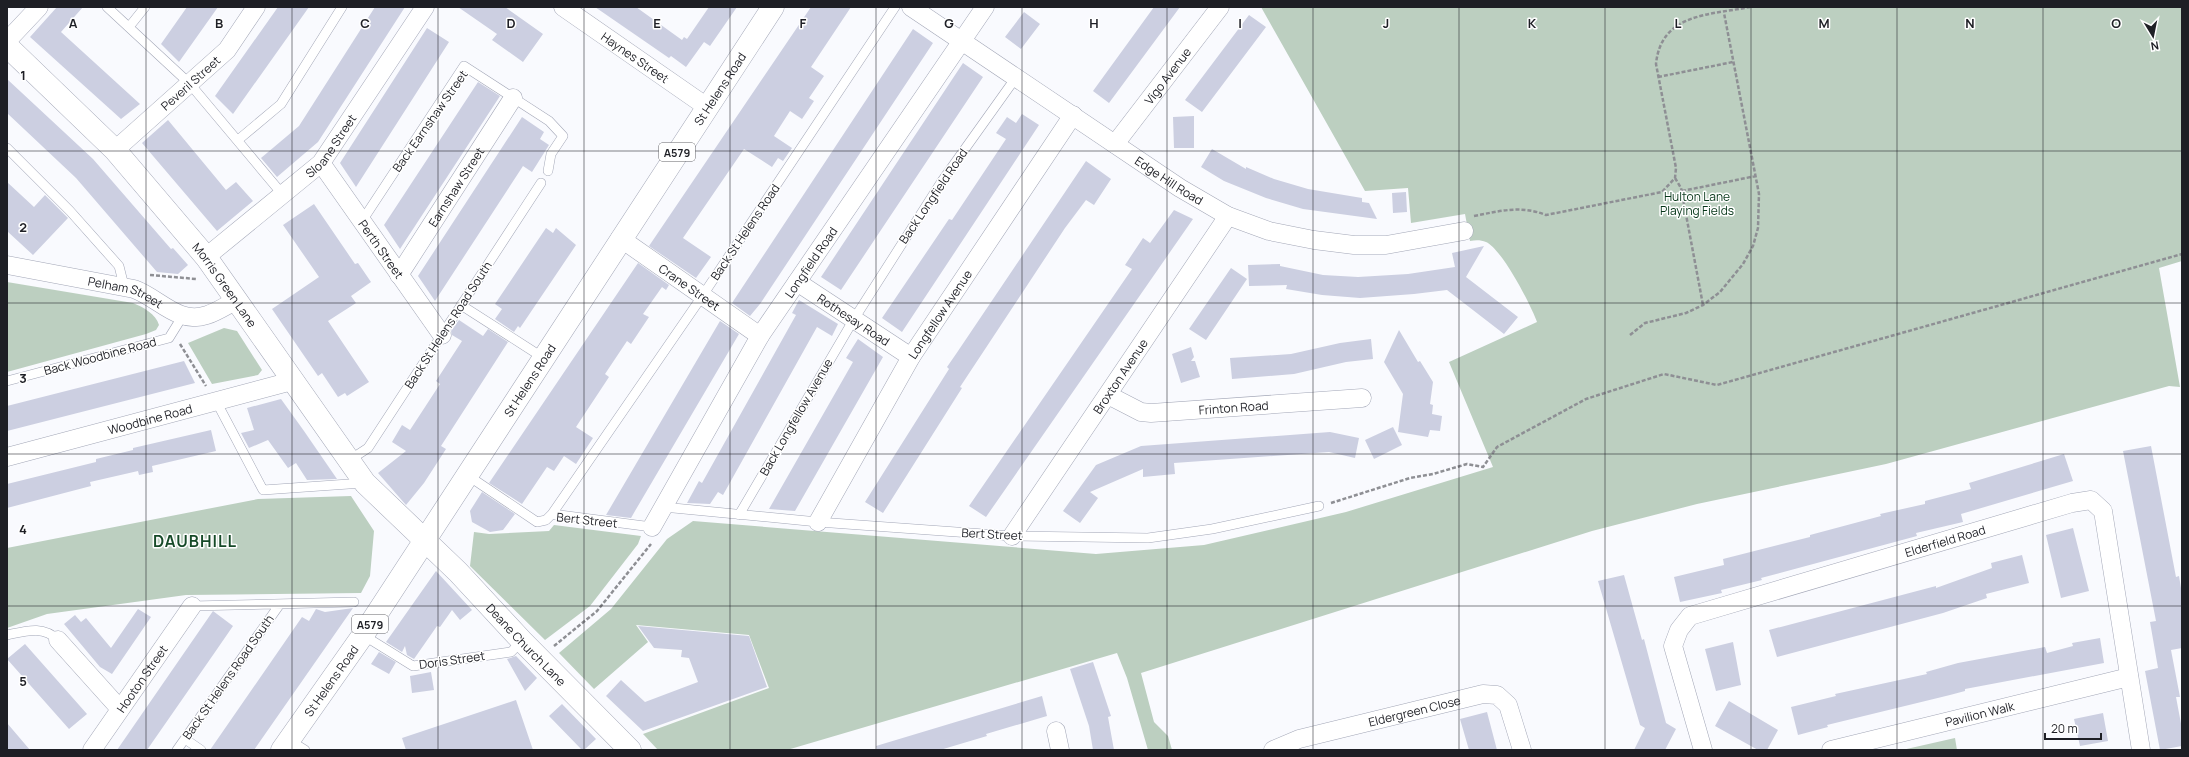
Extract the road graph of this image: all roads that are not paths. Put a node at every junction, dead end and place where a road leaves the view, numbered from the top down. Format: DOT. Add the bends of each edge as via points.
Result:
graph roads {
  1 [pos="39,7"];
  2 [pos="108,7"];
  3 [pos="145,7"];
  4 [pos="256,7"];
  5 [pos="342,7"];
  6 [pos="425,7"];
  7 [pos="563,7"];
  8 [pos="773,7"];
  9 [pos="895,7"];
  10 [pos="912,7"];
  11 [pos="985,7"];
  12 [pos="1220,7"];
  13 [pos="129,27"];
  14 [pos="961,39"];
  15 [pos="7,41"];
  16 [pos="7,46"];
  17 [pos="1016,76"];
  18 [pos="190,84"];
  19 [pos="513,98"];
  20 [pos="707,107"];
  21 [pos="1073,115"];
  22 [pos="238,140"];
  23 [pos="1115,144"];
  24 [pos="7,148"];
  25 [pos="115,150"];
  26 [pos="321,163"];
  27 [pos="548,171"];
  28 [pos="541,183"];
  29 [pos="282,195"];
  30 [pos="1228,216"];
  31 [pos="362,221"];
  32 [pos="1464,231"];
  33 [pos="620,238"];
  34 [pos="7,265"];
  35 [pos="213,265"];
  36 [pos="399,275"];
  37 [pos="797,282"];
  38 [pos="124,286"];
  39 [pos="703,295"];
  40 [pos="237,300"];
  41 [pos="461,305"];
  42 [pos="182,317"];
  43 [pos="854,319"];
  44 [pos="442,334"];
  45 [pos="760,336"];
  46 [pos="911,357"];
  47 [pos="542,358"];
  48 [pos="7,381"];
  49 [pos="292,381"];
  50 [pos="1108,395"];
  51 [pos="1362,398"];
  52 [pos="216,401"];
  53 [pos="7,457"];
  54 [pos="348,461"];
  55 [pos="466,474"];
  56 [pos="365,483"];
  57 [pos="1319,506"];
  58 [pos="663,507"];
  59 [pos="552,514"];
  60 [pos="739,515"];
  61 [pos="818,522"];
  62 [pos="652,527"];
  63 [pos="1012,536"];
  64 [pos="424,538"];
  65 [pos="354,602"];
  66 [pos="280,604"];
  67 [pos="192,606"];
  68 [pos="7,635"];
  69 [pos="362,635"];
  70 [pos="58,640"];
  71 [pos="522,641"];
  72 [pos="2129,677"];
  73 [pos="120,709"];
  74 [pos="1056,731"];
  75 [pos="185,739"];
  76 [pos="292,747"];
  77 [pos="92,750"];
  78 [pos="177,750"];
  79 [pos="200,750"];
  80 [pos="630,750"];
  81 [pos="1060,750"];
  82 [pos="1273,750"];
  83 [pos="1522,750"];
  84 [pos="1702,750"];
  85 [pos="1831,750"];
  86 [pos="2141,750"];
  1 -- 15 [label="street"];
  2 -- 13 [label="lane"];
  3 -- 13 [label="lane"];
  4 -- 18 [label="street, Peveril Street" via="227,50"];
  5 -- 22 [label="lane" via="281,104"];
  6 -- 26 [label="street, Sloane Street"];
  7 -- 20 [label="street, Haynes Street"];
  8 -- 20 [label="street, St Helens Road / A579"];
  9 -- 39 [label="lane, Back St Helens Road"];
  10 -- 14 [label="street, Edge Hill Road"];
  11 -- 14 [label="street, Longfield Road"];
  12 -- 23 [label="street, Vigo Avenue"];
  13 -- 18 [label="lane"];
  14 -- 17 [label="street, Edge Hill Road"];
  14 -- 37 [label="street, Longfield Road"];
  16 -- 25 [label="street, Morris Green Lane"];
  17 -- 21 [label="street, Edge Hill Road"];
  17 -- 43 [label="lane, Back Longfield Road" via="942,181"];
  18 -- 22 [label="lane"];
  18 -- 25 [label="street, Peveril Street"];
  19 -- 27 [label="lane" via="549,121 563,136 551,154"];
  19 -- 31 [label="lane, Back Earnshaw Street" via="464,66"];
  19 -- 36 [label="street, Earnshaw Street"];
  20 -- 33 [label="street, St Helens Road / A579"];
  21 -- 23 [label="street, Edge Hill Road"];
  21 -- 46 [label="street, Longfellow Avenue"];
  22 -- 29 [label="lane"];
  23 -- 30 [label="street, Edge Hill Road" via="1180,188"];
  24 -- 38 [label="lane" via="70,211 119,266"];
  25 -- 35 [label="street, Morris Green Lane"];
  26 -- 29 [label="street, Sloane Street"];
  26 -- 31 [label="street, Perth Street"];
  28 -- 41 [label="lane, Back St Helens Road South"];
  29 -- 35 [label="street, Sloane Street"];
  30 -- 32 [label="street, Edge Hill Road" via="1269,230 1314,240 1354,245 1386,244"];
  30 -- 50 [label="street, Broxton Avenue"];
  31 -- 36 [label="street, Perth Street"];
  33 -- 39 [label="street, Crane Street"];
  33 -- 47 [label="street, St Helens Road / A579"];
  34 -- 38 [label="street, Pelham Street"];
  35 -- 40 [label="street, Morris Green Lane"];
  36 -- 44 [label="street, Perth Street"];
  37 -- 43 [label="street, Rothesay Road"];
  37 -- 45 [label="street, Longfield Road"];
  38 -- 42 [label="street, Pelham Street" via="144,292"];
  39 -- 45 [label="street, Crane Street"];
  39 -- 59 [label="lane, Back St Helens Road"];
  40 -- 42 [label="street" via="208,315 197,318"];
  40 -- 49 [label="street, Morris Green Lane"];
  41 -- 44 [label="lane, Back St Helens Road South"];
  41 -- 47 [label="lane"];
  42 -- 48 [label="lane, Back Woodbine Road" via="170,338"];
  43 -- 46 [label="street, Rothesay Road"];
  43 -- 60 [label="lane, Back Longfellow Avenue"];
  44 -- 54 [label="lane, Back St Helens Road South" via="368,448"];
  45 -- 58 [label="street, Longfield Road"];
  46 -- 61 [label="street, Longfellow Avenue"];
  47 -- 55 [label="street, St Helens Road / A579"];
  49 -- 52 [label="street, Woodbine Road"];
  49 -- 54 [label="street, Morris Green Lane"];
  50 -- 51 [label="street, Frinton Road" via="1141,412 1151,413"];
  50 -- 63 [label="street, Broxton Avenue"];
  52 -- 53 [label="street, Woodbine Road"];
  52 -- 56 [label="lane" via="263,490"];
  54 -- 56 [label="street, Morris Green Lane"];
  55 -- 59 [label="lane, Bert Street" via="533,520 541,522"];
  55 -- 64 [label="street, St Helens Road / A579"];
  56 -- 64 [label="street, Morris Green Lane" via="392,511"];
  57 -- 63 [label="lane, Bert Street" via="1212,529 1148,538"];
  58 -- 60 [label="lane, Bert Street"];
  58 -- 62 [label="street, Longfield Road"];
  59 -- 62 [label="lane, Bert Street"];
  60 -- 61 [label="lane, Bert Street"];
  61 -- 63 [label="lane, Bert Street"];
  64 -- 69 [label="street, St Helens Road / A579"];
  64 -- 71 [label="street, Deane Church Lane"];
  65 -- 66 [label="lane"];
  66 -- 67 [label="lane"];
  66 -- 75 [label="lane, Back St Helens Road South"];
  67 -- 73 [label="street, Hooton Street"];
  68 -- 70 [label="lane" via="42,630 50,632"];
  69 -- 71 [label="lane, Doris Street" via="412,666 511,652"];
  69 -- 76 [label="street, St Helens Road / A579"];
  70 -- 73 [label="street"];
  71 -- 80 [label="street, Deane Church Lane"];
  72 -- 84 [label="street, Elderfield Road" via="2103,511 2091,500 2072,503 1690,616 1679,630 1673,646"];
  72 -- 85 [label="street, Pavilion Walk"];
  72 -- 86 [label="street, Elderfield Road"];
  73 -- 77 [label="street, Hooton Street"];
  74 -- 81 [label="street"];
  75 -- 78 [label="lane, Back St Helens Road South"];
  75 -- 79 [label="lane"];
  82 -- 83 [label="street, Eldergreen Close" via="1298,739 1483,694 1497,695 1508,704"];
}
